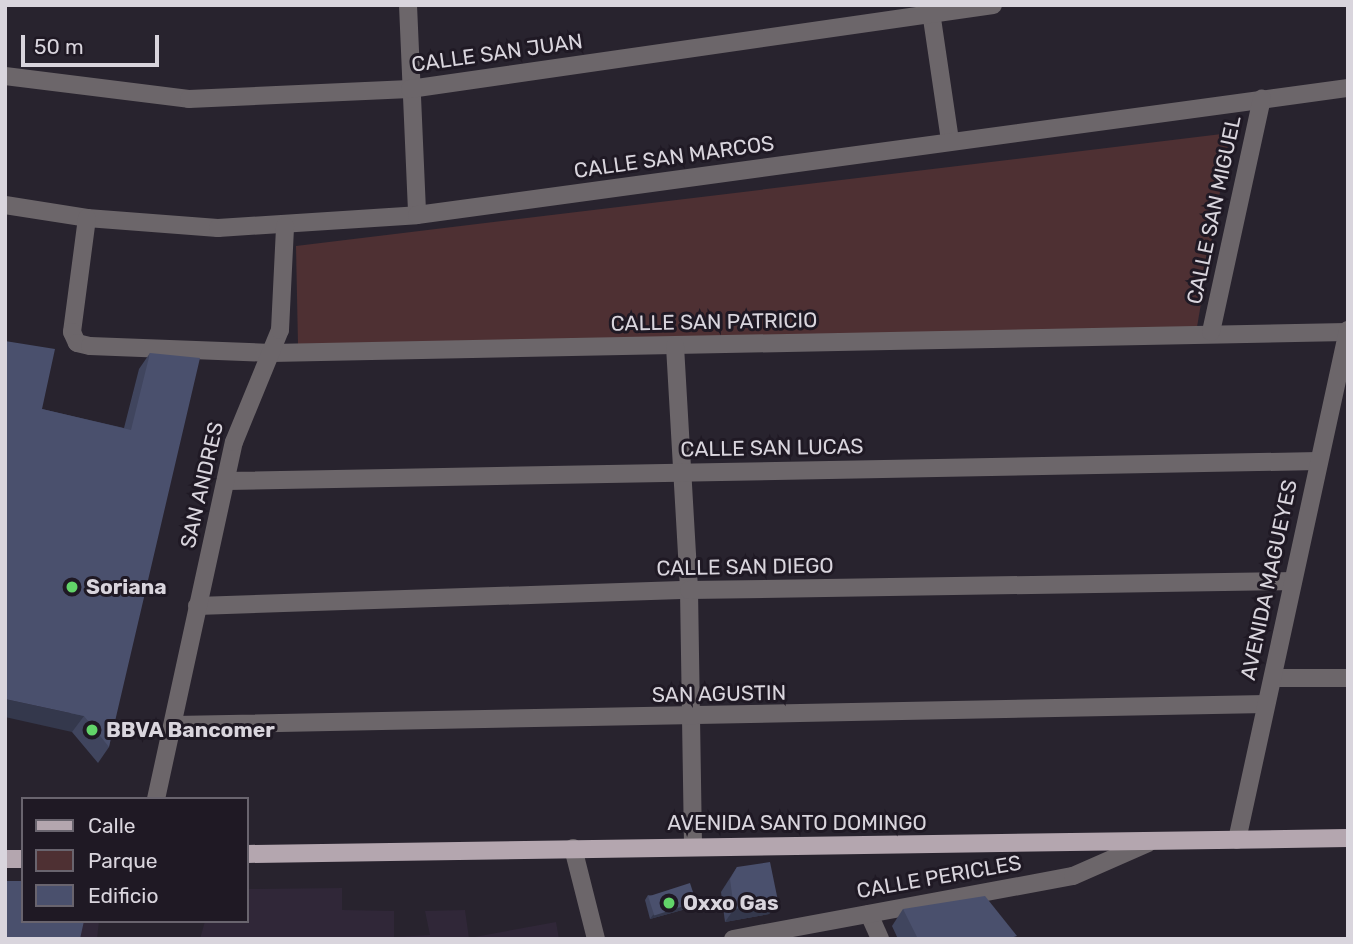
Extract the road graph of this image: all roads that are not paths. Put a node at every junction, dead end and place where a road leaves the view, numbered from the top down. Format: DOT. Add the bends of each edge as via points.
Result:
graph roads {
  1 [pos="408,5"];
  2 [pos="993,5"];
  3 [pos="930,10"];
  4 [pos="5,76"];
  5 [pos="1348,88"];
  6 [pos="410,89"];
  7 [pos="1262,98"];
  8 [pos="950,141"];
  9 [pos="5,205"];
  10 [pos="417,215"];
  11 [pos="87,218"];
  12 [pos="285,226"];
  13 [pos="1347,331"];
  14 [pos="1211,332"];
  15 [pos="676,346"];
  16 [pos="271,353"];
  17 [pos="1318,461"];
  18 [pos="683,473"];
  19 [pos="227,481"];
  20 [pos="1293,581"];
  21 [pos="689,590"];
  22 [pos="198,606"];
  23 [pos="1273,678"];
  24 [pos="1348,678"];
  25 [pos="1266,704"];
  26 [pos="690,718"];
  27 [pos="174,725"];
  28 [pos="156,797"];
  29 [pos="1348,838"];
  30 [pos="1237,840"];
  31 [pos="1148,843"];
  32 [pos="693,846"];
  33 [pos="573,848"];
  34 [pos="248,854"];
  35 [pos="869,914"];
  36 [pos="755,937"];
  37 [pos="596,939"];
  38 [pos="733,939"];
  39 [pos="880,939"];
  1 -- 6 [label="street"];
  2 -- 3 [label="street, CALLE SAN JUAN"];
  3 -- 6 [label="street, CALLE SAN JUAN"];
  3 -- 8 [label="street"];
  4 -- 6 [label="street, CALLE SAN JUAN" via="189,99"];
  5 -- 7 [label="street, CALLE SAN MARCOS"];
  6 -- 10 [label="street"];
  7 -- 8 [label="street, CALLE SAN MARCOS"];
  7 -- 14 [label="street, CALLE SAN MIGUEL"];
  8 -- 10 [label="street, CALLE SAN MARCOS"];
  9 -- 11 [label="street, CALLE SAN MARCOS"];
  10 -- 12 [label="street, CALLE SAN MARCOS"];
  11 -- 12 [label="street, CALLE SAN MARCOS" via="218,229"];
  11 -- 16 [label="street, CALLE SAN PATRICIO" via="72,332 82,345"];
  12 -- 16 [label="street, SAN ANDRES" via="285,296"];
  13 -- 14 [label="street, CALLE SAN PATRICIO"];
  13 -- 17 [label="street, AVENIDA MAGUEYES"];
  14 -- 15 [label="street, CALLE SAN PATRICIO"];
  15 -- 16 [label="street, CALLE SAN PATRICIO"];
  15 -- 18 [label="street"];
  16 -- 19 [label="street, SAN ANDRES" via="243,410"];
  17 -- 18 [label="street, CALLE SAN LUCAS"];
  17 -- 20 [label="street, AVENIDA MAGUEYES"];
  18 -- 19 [label="street, CALLE SAN LUCAS"];
  18 -- 21 [label="street"];
  19 -- 22 [label="street, SAN ANDRES"];
  20 -- 21 [label="street, CALLE SAN DIEGO"];
  20 -- 23 [label="street, AVENIDA MAGUEYES"];
  21 -- 22 [label="street, CALLE SAN DIEGO"];
  21 -- 26 [label="street"];
  22 -- 27 [label="street, SAN ANDRES"];
  23 -- 24 [label="street"];
  23 -- 25 [label="street, AVENIDA MAGUEYES"];
  25 -- 26 [label="street, SAN AGUSTIN"];
  25 -- 30 [label="street, AVENIDA MAGUEYES"];
  26 -- 27 [label="street, SAN AGUSTIN"];
  26 -- 32 [label="street"];
  27 -- 28 [label="street, SAN ANDRES"];
  29 -- 30 [label="main road, AVENIDA SANTO DOMINGO"];
  30 -- 31 [label="main road, AVENIDA SANTO DOMINGO"];
  31 -- 32 [label="main road, AVENIDA SANTO DOMINGO"];
  31 -- 35 [label="street, CALLE PERICLES" via="1073,876"];
  32 -- 33 [label="main road, AVENIDA SANTO DOMINGO"];
  33 -- 34 [label="main road, AVENIDA SANTO DOMINGO"];
  33 -- 37 [label="street"];
  35 -- 36 [label="street, CALLE PERICLES"];
  35 -- 39 [label="street"];
  36 -- 38 [label="street, CALLE PERICLES"];
}
